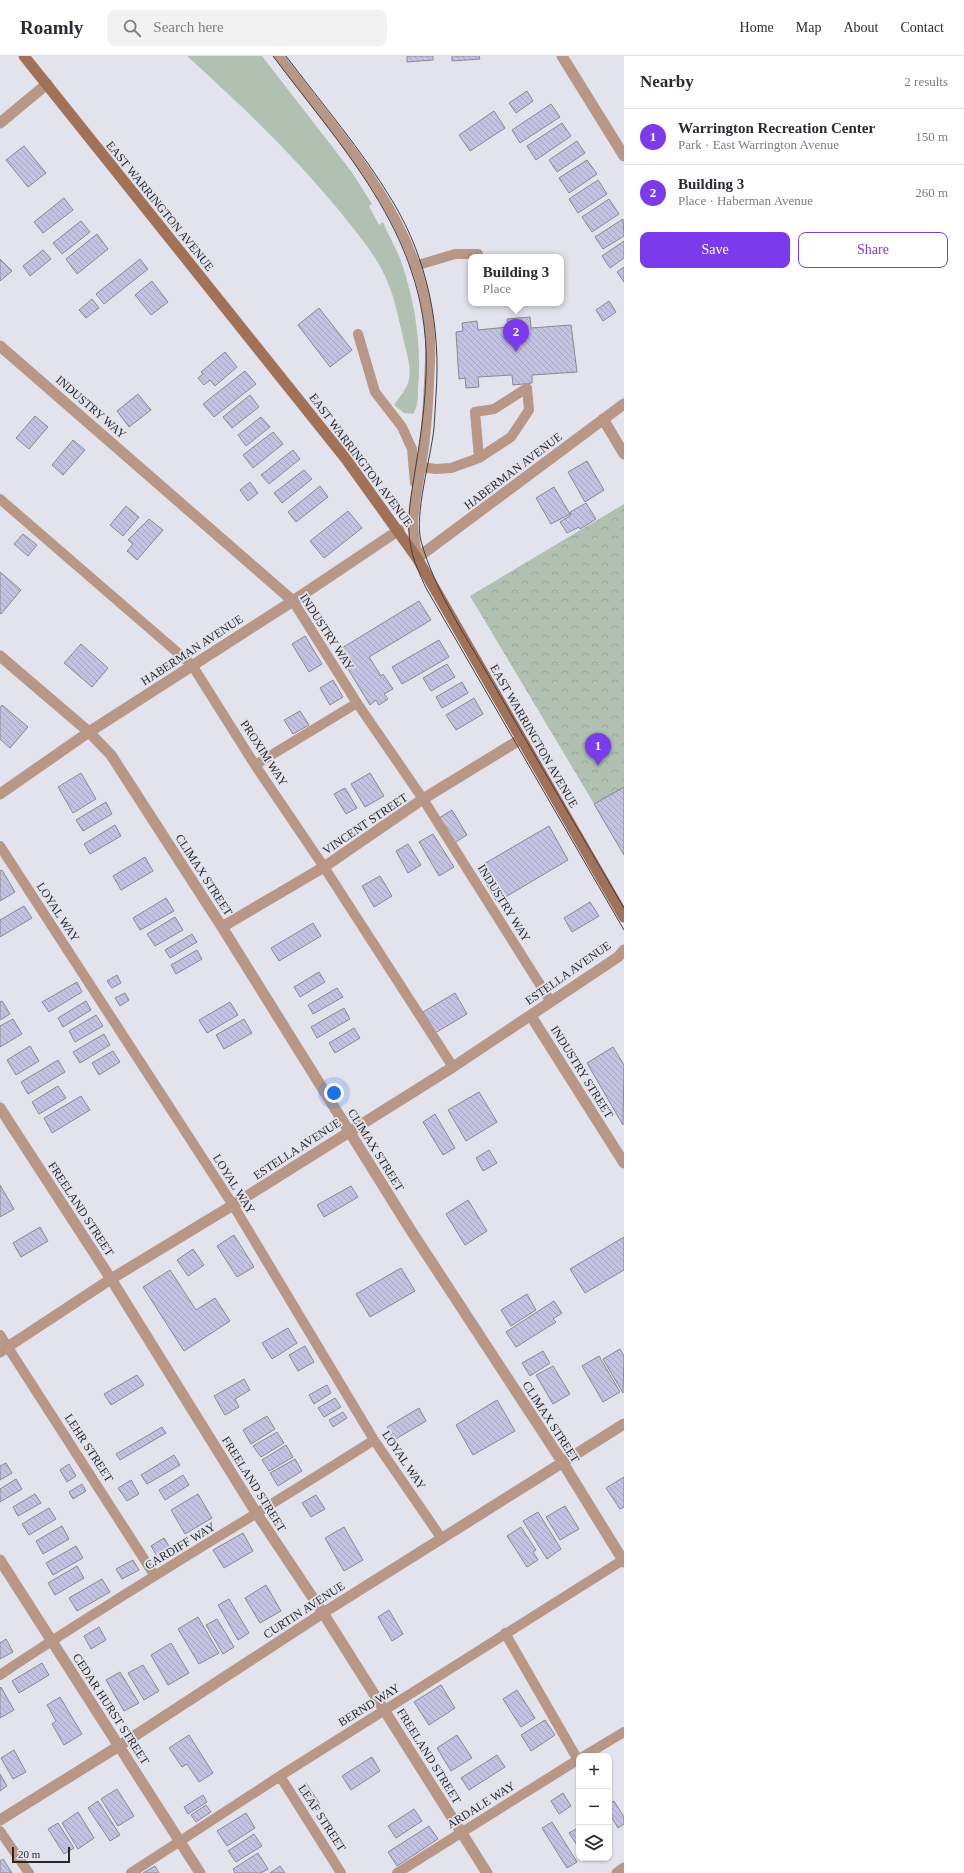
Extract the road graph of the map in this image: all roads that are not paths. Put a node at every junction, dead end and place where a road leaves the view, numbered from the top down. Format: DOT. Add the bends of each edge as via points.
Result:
graph roads {
  1 [pos="24,56"];
  2 [pos="279,56"];
  3 [pos="562,56"];
  4 [pos="47,84"];
  5 [pos="0,123"];
  6 [pos="624,156"];
  7 [pos="478,254"];
  8 [pos="415,266"];
  9 [pos="358,334"];
  10 [pos="0,346"];
  11 [pos="624,404"];
  12 [pos="602,420"];
  13 [pos="624,454"];
  14 [pos="479,458"];
  15 [pos="421,467"];
  16 [pos="416,495"];
  17 [pos="0,499"];
  18 [pos="399,530"];
  19 [pos="417,558"];
  20 [pos="294,601"];
  21 [pos="0,656"];
  22 [pos="192,665"];
  23 [pos="357,703"];
  24 [pos="89,732"];
  25 [pos="521,740"];
  26 [pos="255,765"];
  27 [pos="0,794"];
  28 [pos="423,800"];
  29 [pos="0,846"];
  30 [pos="324,867"];
  31 [pos="624,917"];
  32 [pos="222,927"];
  33 [pos="624,950"];
  34 [pos="551,1002"];
  35 [pos="530,1016"];
  36 [pos="453,1067"];
  37 [pos="0,1108"];
  38 [pos="348,1131"];
  39 [pos="624,1163"];
  40 [pos="233,1205"];
  41 [pos="111,1279"];
  42 [pos="0,1335"];
  43 [pos="4,1349"];
  44 [pos="624,1424"];
  45 [pos="374,1440"];
  46 [pos="563,1463"];
  47 [pos="257,1514"];
  48 [pos="442,1540"];
  49 [pos="0,1560"];
  50 [pos="623,1561"];
  51 [pos="155,1576"];
  52 [pos="323,1613"];
  53 [pos="505,1633"];
  54 [pos="51,1641"];
  55 [pos="0,1675"];
  56 [pos="385,1710"];
  57 [pos="624,1732"];
  58 [pos="119,1746"];
  59 [pos="578,1753"];
  60 [pos="589,1753"];
  61 [pos="576,1761"];
  62 [pos="280,1776"];
  63 [pos="0,1820"];
  64 [pos="0,1831"];
  65 [pos="462,1832"];
  66 [pos="180,1841"];
  67 [pos="624,1868"];
  68 [pos="29,1873"];
  69 [pos="131,1873"];
  70 [pos="200,1873"];
  71 [pos="342,1873"];
  72 [pos="397,1873"];
  73 [pos="487,1873"];
  74 [pos="616,1873"];
  1 -- 4 [label="main road, EAST WARRINGTON AVENUE"];
  2 -- 8 [label="lane" via="378,188 401,229"];
  3 -- 6 [label="street"];
  4 -- 5 [label="street"];
  4 -- 18 [label="main road, EAST WARRINGTON AVENUE" via="346,459"];
  7 -- 8 [label="lane" via="455,254"];
  8 -- 15 [label="lane" via="429,316 431,358"];
  9 -- 16 [label="lane" via="375,392 402,427 412,449"];
  10 -- 20 [label="street, INDUSTRY WAY"];
  11 -- 12 [label="street, HABERMAN AVENUE"];
  12 -- 13 [label="street"];
  12 -- 19 [label="street, HABERMAN AVENUE"];
  14 -- 14 [label="lane" via="511,437 529,410 526,388 494,409 475,412"];
  14 -- 15 [label="lane" via="452,468"];
  15 -- 16 [label="lane"];
  16 -- 19 [label="lane" via="413,523"];
  17 -- 22 [label="lane, PROXIM WAY"];
  18 -- 19 [label="main road, EAST WARRINGTON AVENUE"];
  18 -- 20 [label="street, HABERMAN AVENUE"];
  19 -- 25 [label="main road, EAST WARRINGTON AVENUE"];
  20 -- 22 [label="street, HABERMAN AVENUE"];
  20 -- 23 [label="lane, INDUSTRY WAY"];
  21 -- 24 [label="street, CLIMAX STREET"];
  22 -- 24 [label="street, HABERMAN AVENUE"];
  22 -- 26 [label="lane, PROXIM WAY"];
  23 -- 26 [label="lane"];
  23 -- 28 [label="lane, INDUSTRY WAY"];
  24 -- 27 [label="street, HABERMAN AVENUE"];
  24 -- 32 [label="street, CLIMAX STREET" via="111,755"];
  25 -- 28 [label="street, VINCENT STREET"];
  25 -- 31 [label="main road, EAST WARRINGTON AVENUE"];
  26 -- 30 [label="lane, PROXIM WAY"];
  28 -- 30 [label="street, VINCENT STREET"];
  28 -- 34 [label="lane, INDUSTRY WAY"];
  29 -- 40 [label="lane, LOYAL WAY"];
  30 -- 32 [label="street, VINCENT STREET"];
  30 -- 36 [label="lane, PROXIM WAY"];
  32 -- 38 [label="street, CLIMAX STREET"];
  33 -- 34 [label="street, ESTELLA AVENUE" via="618,958"];
  34 -- 35 [label="street, ESTELLA AVENUE"];
  35 -- 36 [label="street, ESTELLA AVENUE"];
  35 -- 39 [label="street, INDUSTRY STREET"];
  36 -- 38 [label="street, ESTELLA AVENUE"];
  37 -- 41 [label="street, FREELAND STREET"];
  38 -- 40 [label="street, ESTELLA AVENUE"];
  38 -- 46 [label="street, CLIMAX STREET"];
  40 -- 41 [label="street, ESTELLA AVENUE"];
  40 -- 45 [label="lane, LOYAL WAY"];
  41 -- 43 [label="street, ESTELLA AVENUE"];
  41 -- 47 [label="street, FREELAND STREET"];
  42 -- 43 [label="lane, LEHR STREET"];
  43 -- 51 [label="lane, LEHR STREET"];
  44 -- 46 [label="street, CURTIN AVENUE"];
  45 -- 47 [label="lane, CARDIFF WAY"];
  45 -- 48 [label="lane, LOYAL WAY"];
  46 -- 48 [label="street, CURTIN AVENUE"];
  46 -- 50 [label="street, CLIMAX STREET"];
  47 -- 51 [label="lane, CARDIFF WAY"];
  47 -- 52 [label="street, FREELAND STREET"];
  48 -- 52 [label="street, CURTIN AVENUE"];
  49 -- 54 [label="street, CEDAR HURST STREET"];
  50 -- 53 [label="lane, BERND WAY"];
  51 -- 54 [label="lane, CARDIFF WAY"];
  52 -- 56 [label="street, FREELAND STREET"];
  52 -- 58 [label="street, CURTIN AVENUE"];
  53 -- 56 [label="lane, BERND WAY"];
  53 -- 59 [label="lane"];
  54 -- 55 [label="lane, CARDIFF WAY"];
  54 -- 58 [label="street, CEDAR HURST STREET"];
  56 -- 62 [label="lane, BERND WAY"];
  56 -- 65 [label="street, FREELAND STREET"];
  57 -- 60 [label="lane, ARDALE WAY"];
  58 -- 63 [label="street, CURTIN AVENUE"];
  58 -- 66 [label="street, CEDAR HURST STREET"];
  61 -- 65 [label="lane, ARDALE WAY"];
  62 -- 66 [label="lane, BERND WAY"];
  62 -- 71 [label="lane, LEAF STREET"];
  64 -- 68 [label="lane"];
  65 -- 72 [label="lane, ARDALE WAY"];
  65 -- 73 [label="street, FREELAND STREET"];
  66 -- 69 [label="lane, BERND WAY"];
  66 -- 70 [label="street, CEDAR HURST STREET"];
  67 -- 74 [label="street"];
}
